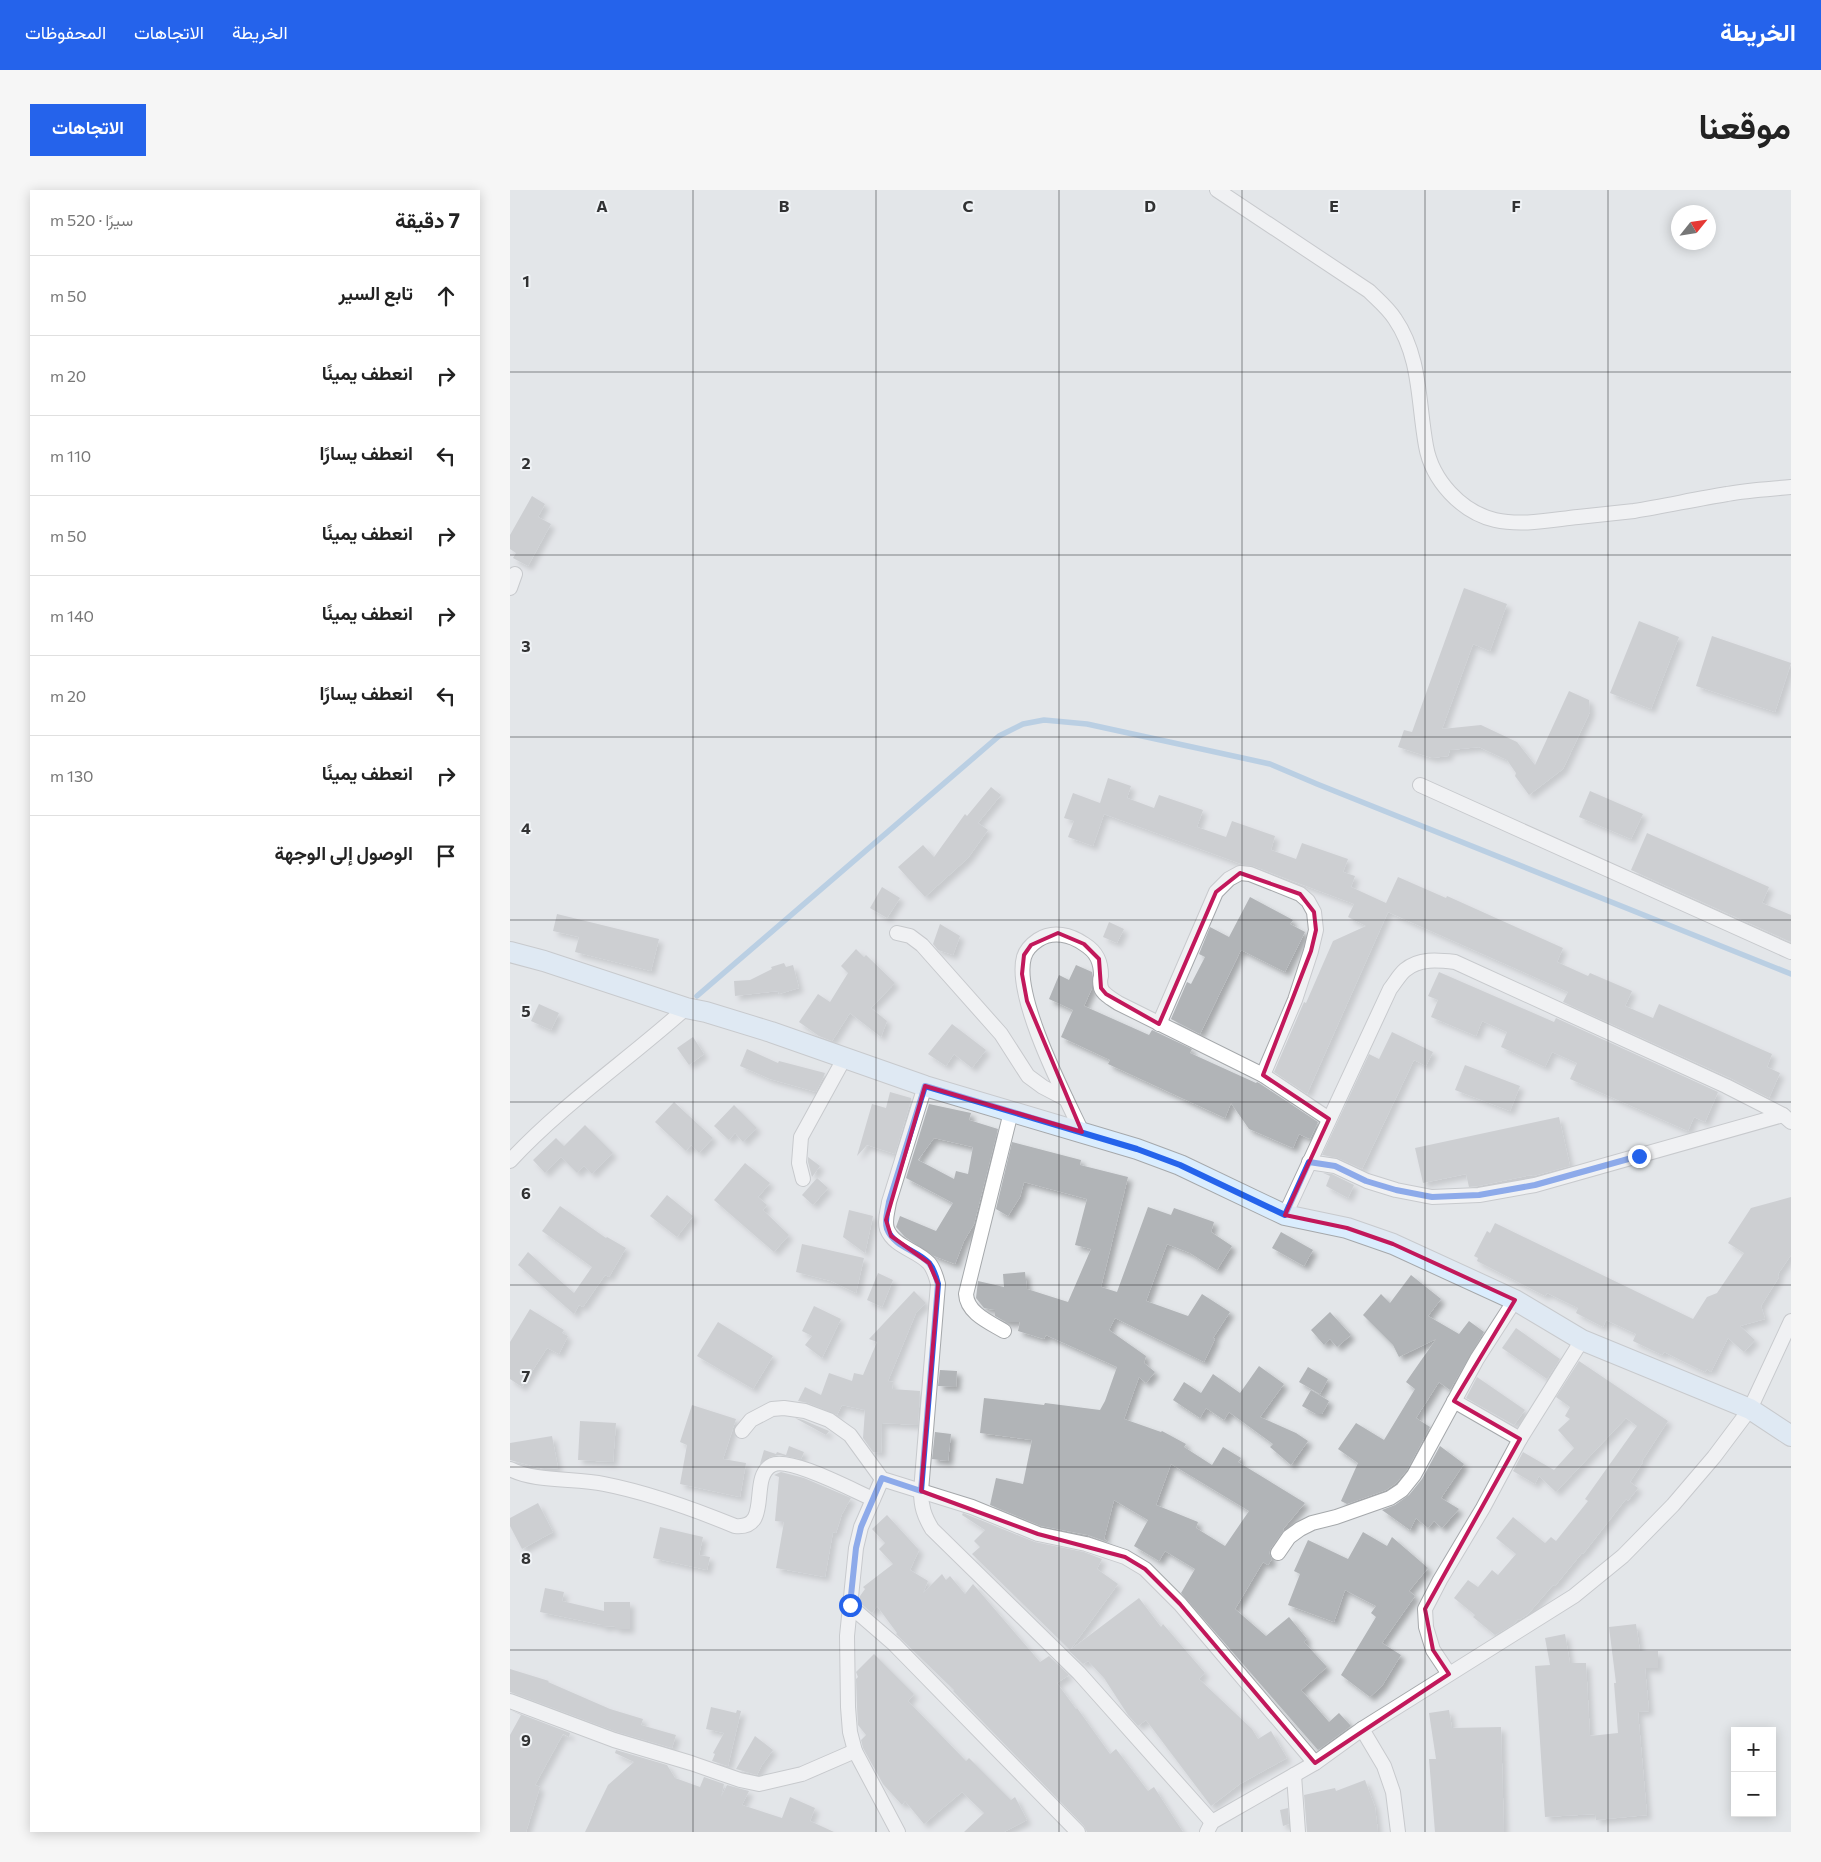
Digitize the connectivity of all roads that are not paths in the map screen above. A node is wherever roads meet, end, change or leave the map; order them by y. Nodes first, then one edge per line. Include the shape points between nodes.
1 (1217, 190) edge
2 (1791, 487) edge
3 (515, 574) dead end
4 (510, 588) edge
5 (1420, 785) dead end
6 (897, 932) dead end
7 (510, 952) edge
8 (1791, 952) edge
9 (686, 1008) junction
10 (1159, 1024) junction
11 (845, 1057) junction
12 (1263, 1075) junction
13 (925, 1086) junction
14 (1066, 1099) junction
15 (1011, 1112) junction
16 (1787, 1118) edge
17 (1329, 1119) junction
18 (1082, 1132) junction
19 (510, 1161) edge
20 (1309, 1162) junction
21 (803, 1179) dead end
22 (1285, 1215) junction
23 (1515, 1300) junction
24 (1791, 1320) edge
25 (1004, 1331) dead end
26 (1582, 1340) junction
27 (1454, 1401) junction
28 (1750, 1409) junction
29 (742, 1431) dead end
30 (1791, 1436) edge
31 (1520, 1439) junction
32 (510, 1469) edge
33 (882, 1478) junction
34 (921, 1491) junction
35 (873, 1499) junction
36 (1278, 1553) dead end
37 (850, 1605) junction
38 (1449, 1674) junction
39 (510, 1701) edge
40 (1362, 1730) junction
41 (855, 1751) junction
42 (1315, 1763) junction
43 (1294, 1775) junction
44 (1210, 1827) edge
45 (898, 1832) edge
46 (1078, 1832) edge
47 (1298, 1832) edge
48 (1398, 1832) edge

1 - 2 street via 1369,291 1385,306 1400,327 1412,355 1426,448 1433,468 1443,485 1470,509 1493,519 1517,523 1633,511 1727,494
3 - 4 street
5 - 8 street
6 - 14 street via 922,945 1001,1034 1028,1076
7 - 9 main road
9 - 11 main road
9 - 19 street via 574,1102
10 - 12 street
10 - 12 street via 1216,892 1229,880 1240,874 1250,874 1300,894 1314,912 1316,930 1294,1000
10 - 14 street via 1106,994 1101,988 1099,959 1084,944 1058,933 1049,934 1031,945 1024,956 1022,974 1027,1001
11 - 13 main road
11 - 21 street via 801,1137 799,1163
12 - 17 street
13 - 15 main road
13 - 34 street via 886,1220 891,1236 929,1263 938,1284
14 - 18 street
15 - 18 main road
15 - 25 street via 966,1294 966,1302 972,1310
16 - 17 street via 1726,1086 1455,962 1436,960 1419,962 1406,970 1390,989
16 - 20 street via 1535,1185 1479,1195 1432,1197 1366,1181 1335,1166
17 - 20 street
18 - 22 main road via 1180,1165
20 - 22 street
22 - 23 main road via 1347,1228 1392,1244
23 - 26 main road
23 - 27 street
24 - 28 street
26 - 28 main road
26 - 31 street
27 - 31 street
27 - 36 street via 1414,1475 1402,1490 1377,1503 1306,1526 1289,1537
28 - 30 main road
28 - 38 street via 1679,1498 1624,1556 1574,1596
29 - 33 street via 751,1420 772,1409 805,1411 829,1420 850,1435
31 - 38 street via 1425,1609 1433,1650
32 - 35 street via 532,1476 603,1483 742,1527 753,1521 763,1475 773,1464 789,1464 808,1470
33 - 34 street
33 - 35 street
34 - 42 street via 972,1507 1038,1534 1086,1544 1125,1557 1144,1569 1180,1604
34 - 44 street via 923,1512 932,1529 1079,1673
35 - 37 street via 856,1548
37 - 41 street via 848,1708
37 - 46 street via 894,1644
38 - 40 street
39 - 41 street via 614,1740 760,1784 802,1774
40 - 42 street
40 - 48 street via 1384,1766 1393,1792
41 - 45 street
42 - 43 street
43 - 44 street
43 - 47 street

